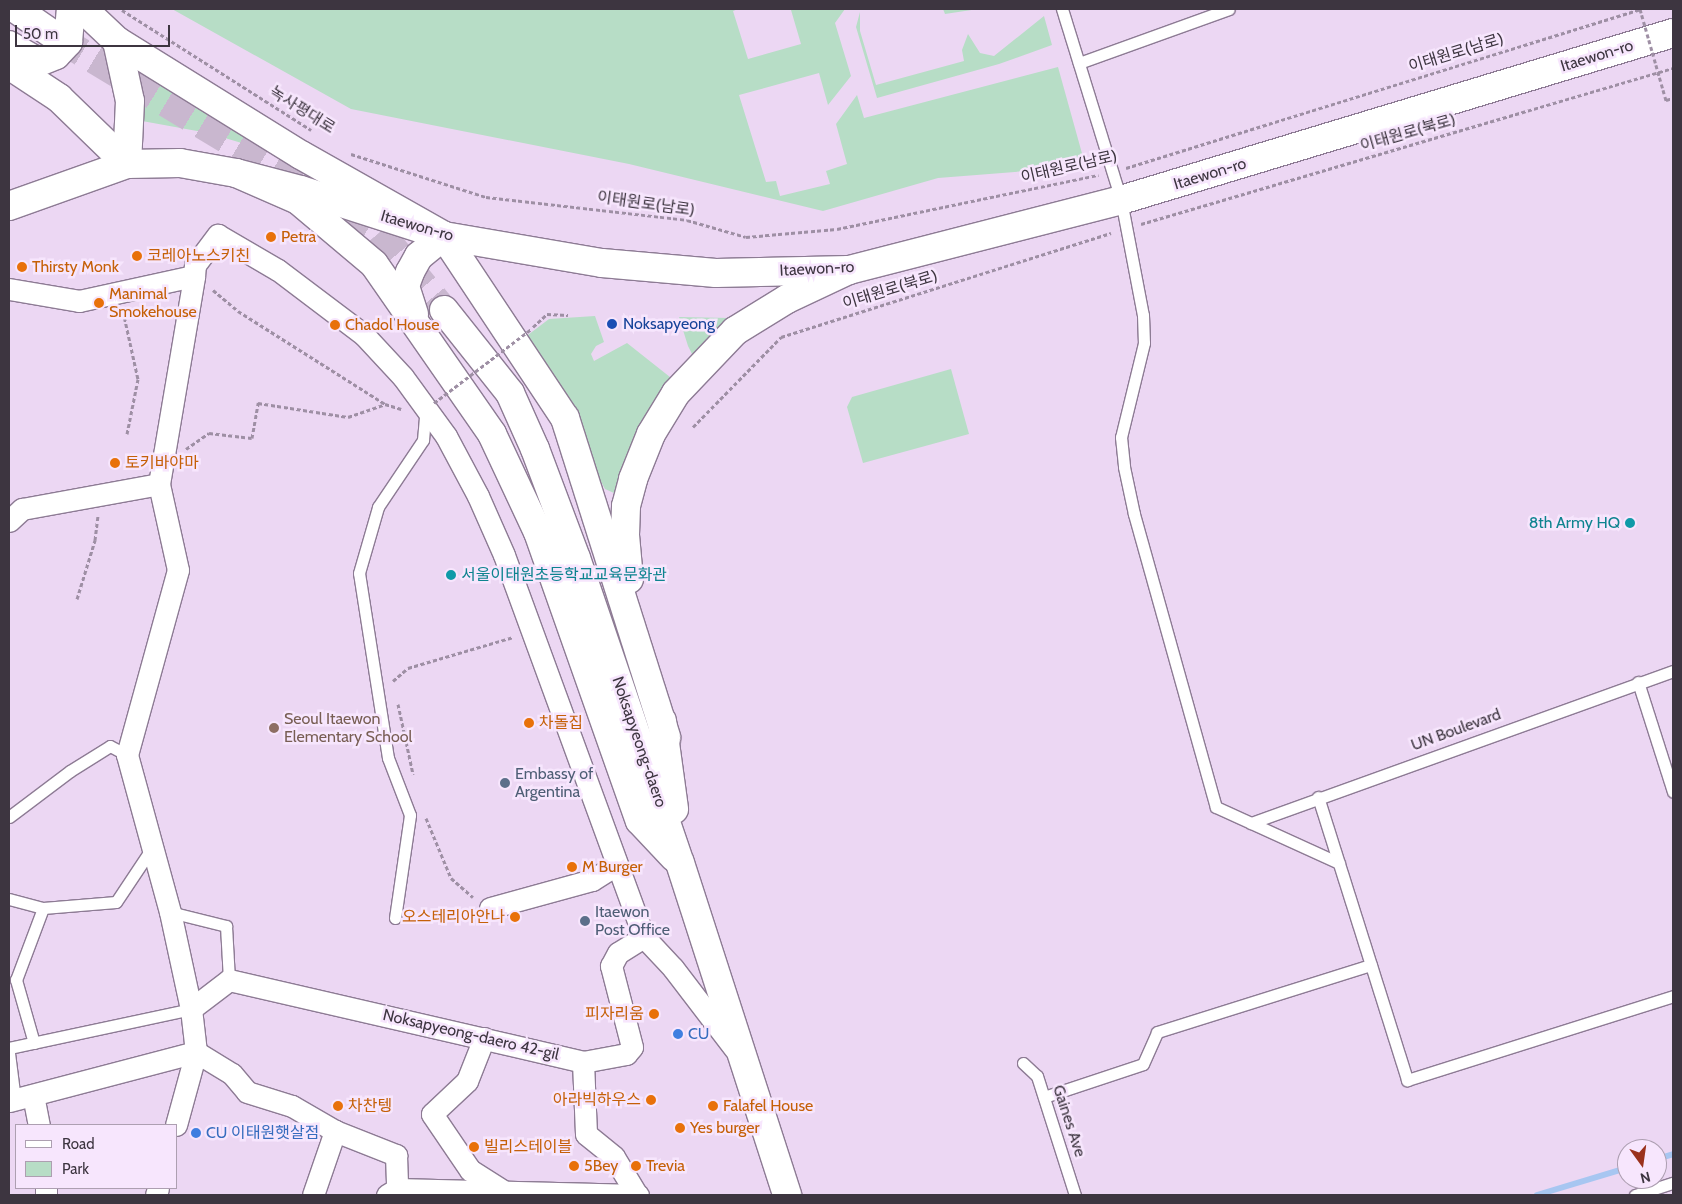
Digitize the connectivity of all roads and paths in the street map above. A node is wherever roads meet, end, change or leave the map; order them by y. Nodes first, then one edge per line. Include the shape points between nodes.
1 (16, 9) edge
2 (70, 9) edge
3 (84, 9) edge
4 (119, 9) edge
5 (1062, 9) edge
6 (1229, 9) edge
7 (1640, 9) edge
8 (1673, 33) edge
9 (58, 38) tunnel mouth
10 (117, 41) junction
11 (9, 45) edge
12 (1079, 63) junction
13 (9, 65) edge
14 (1673, 68) edge
15 (1673, 98) edge
16 (319, 136) dead end
17 (344, 151) dead end
18 (127, 164) junction
19 (1112, 172) junction
20 (236, 173) junction
21 (486, 197) joint
22 (1121, 200) junction
23 (9, 206) edge
24 (1149, 222) dead end
25 (1127, 228) junction
26 (444, 236) junction
27 (849, 270) junction
28 (194, 276) junction
29 (9, 289) edge
30 (118, 291) junction
31 (444, 310) tunnel mouth
32 (568, 314) dead end
33 (416, 323) junction
34 (432, 409) junction
35 (693, 427) dead end
36 (127, 434) dead end
37 (160, 475) junction
38 (101, 497) junction
39 (13, 509) edge
40 (77, 599) dead end
41 (493, 642) dead end
42 (1673, 671) edge
43 (1638, 682) junction
44 (394, 688) dead end
45 (396, 698) dead end
46 (666, 737) junction
47 (127, 755) junction
48 (416, 782) dead end
49 (1673, 792) edge
50 (1318, 797) junction
51 (424, 809) dead end
52 (9, 817) edge
53 (1251, 822) junction
54 (152, 848) junction
55 (680, 863) junction
56 (1339, 863) junction
57 (616, 865) junction
58 (9, 899) edge
59 (485, 906) joint
60 (43, 908) junction
61 (170, 912) junction
62 (395, 918) dead end
63 (644, 936) junction
64 (1371, 965) junction
65 (229, 980) junction
66 (1673, 996) edge
67 (192, 1009) junction
68 (484, 1038) junction
69 (34, 1043) junction
70 (9, 1048) edge
71 (196, 1052) junction
72 (9, 1053) edge
73 (584, 1062) junction
74 (1023, 1064) dead end
75 (748, 1065) junction
76 (1044, 1097) junction
77 (19, 1099) edge
78 (38, 1124) edge
79 (176, 1124) edge
80 (335, 1131) junction
81 (1673, 1183) edge
82 (392, 1192) edge
83 (506, 1192) junction
84 (313, 1195) edge
85 (638, 1195) edge
86 (787, 1195) edge
87 (1075, 1195) edge
88 (1635, 1195) edge

1 - 9 main road
2 - 11 main road via 68,42 56,55 39,62
3 - 10 main road
4 - 16 path, 녹사평대로
5 - 12 lane
6 - 12 lane
7 - 15 path, bridge via 1666,100
7 - 19 path, 이태원로(남로)
8 - 22 main road, Itaewon-ro
10 - 18 main road via 130,101
10 - 26 main road
12 - 19 lane
13 - 18 main road via 59,98
14 - 24 path, 이태원로(북로)
17 - 21 path, 녹사평대로
18 - 20 main road, Itaewon-ro via 180,163
18 - 23 main road, Itaewon-ro
19 - 21 path, 이태원로(남로) via 837,229 746,237 688,220
19 - 22 lane
20 - 26 main road, Itaewon-ro
20 - 33 main road via 298,200 330,225 374,264
22 - 25 lane
22 - 27 main road, Itaewon-ro
25 - 35 path, 이태원로(북로) via 781,337
25 - 53 lane via 1143,316 1144,343 1121,437 1132,505 1216,807
26 - 27 main road, Itaewon-ro via 602,263 716,273
26 - 33 main road via 420,256 405,286
26 - 46 main road via 565,418
27 - 46 main road via 763,312 714,350 676,393 651,434 641,458 626,506 627,566
28 - 30 street
28 - 34 street via 195,265 218,234 278,270 364,335
28 - 37 street
28 - 37 path via 238,311 385,404 348,417 258,403 252,438 210,433
29 - 30 street via 79,301
30 - 36 path via 138,379
31 - 55 main road, Noksapyeong-daero via 510,393 536,448
32 - 34 path, bridge via 547,314
33 - 55 main road via 492,434 538,532 640,821
34 - 57 street via 474,487 504,555
34 - 62 lane via 425,416 423,440 378,507 359,573 388,758 410,815
37 - 38 street
37 - 47 street via 178,570
38 - 39 street
38 - 40 path via 95,540
41 - 44 path via 408,668 392,679
42 - 43 lane, UN Boulevard
43 - 49 lane
43 - 50 lane, UN Boulevard
45 - 48 path
46 - 55 main road
47 - 52 lane via 110,746 70,771
47 - 54 street
50 - 53 lane, UN Boulevard
50 - 56 lane
51 - 59 path via 452,878
53 - 56 lane
54 - 60 lane via 116,902
54 - 61 street
55 - 75 main road, Noksapyeong-daero
56 - 64 lane
57 - 59 street via 592,880
57 - 63 street
58 - 60 lane
60 - 69 lane via 16,980
61 - 65 lane via 226,926
61 - 67 street
63 - 73 street, Noksapyeong-daero 42-gil via 618,953 611,966 632,1047 626,1054
63 - 75 street
64 - 66 lane via 1407,1080
64 - 76 lane via 1157,1032 1143,1064
65 - 67 street
65 - 68 street, Noksapyeong-daero 42-gil
67 - 69 lane
67 - 71 street
68 - 73 street, Noksapyeong-daero 42-gil
68 - 83 street via 467,1081 432,1114 470,1170
69 - 70 lane
71 - 77 street
71 - 79 street
71 - 80 street via 232,1074 247,1092 292,1106
72 - 77 lane
73 - 85 street via 586,1134 614,1157
74 - 76 lane, Gaines Ave via 1038,1076
75 - 86 main road, Noksapyeong-daero
76 - 87 lane, Gaines Ave
77 - 78 street
80 - 82 street via 396,1154
80 - 84 street
81 - 88 lane
82 - 83 street
83 - 85 street

